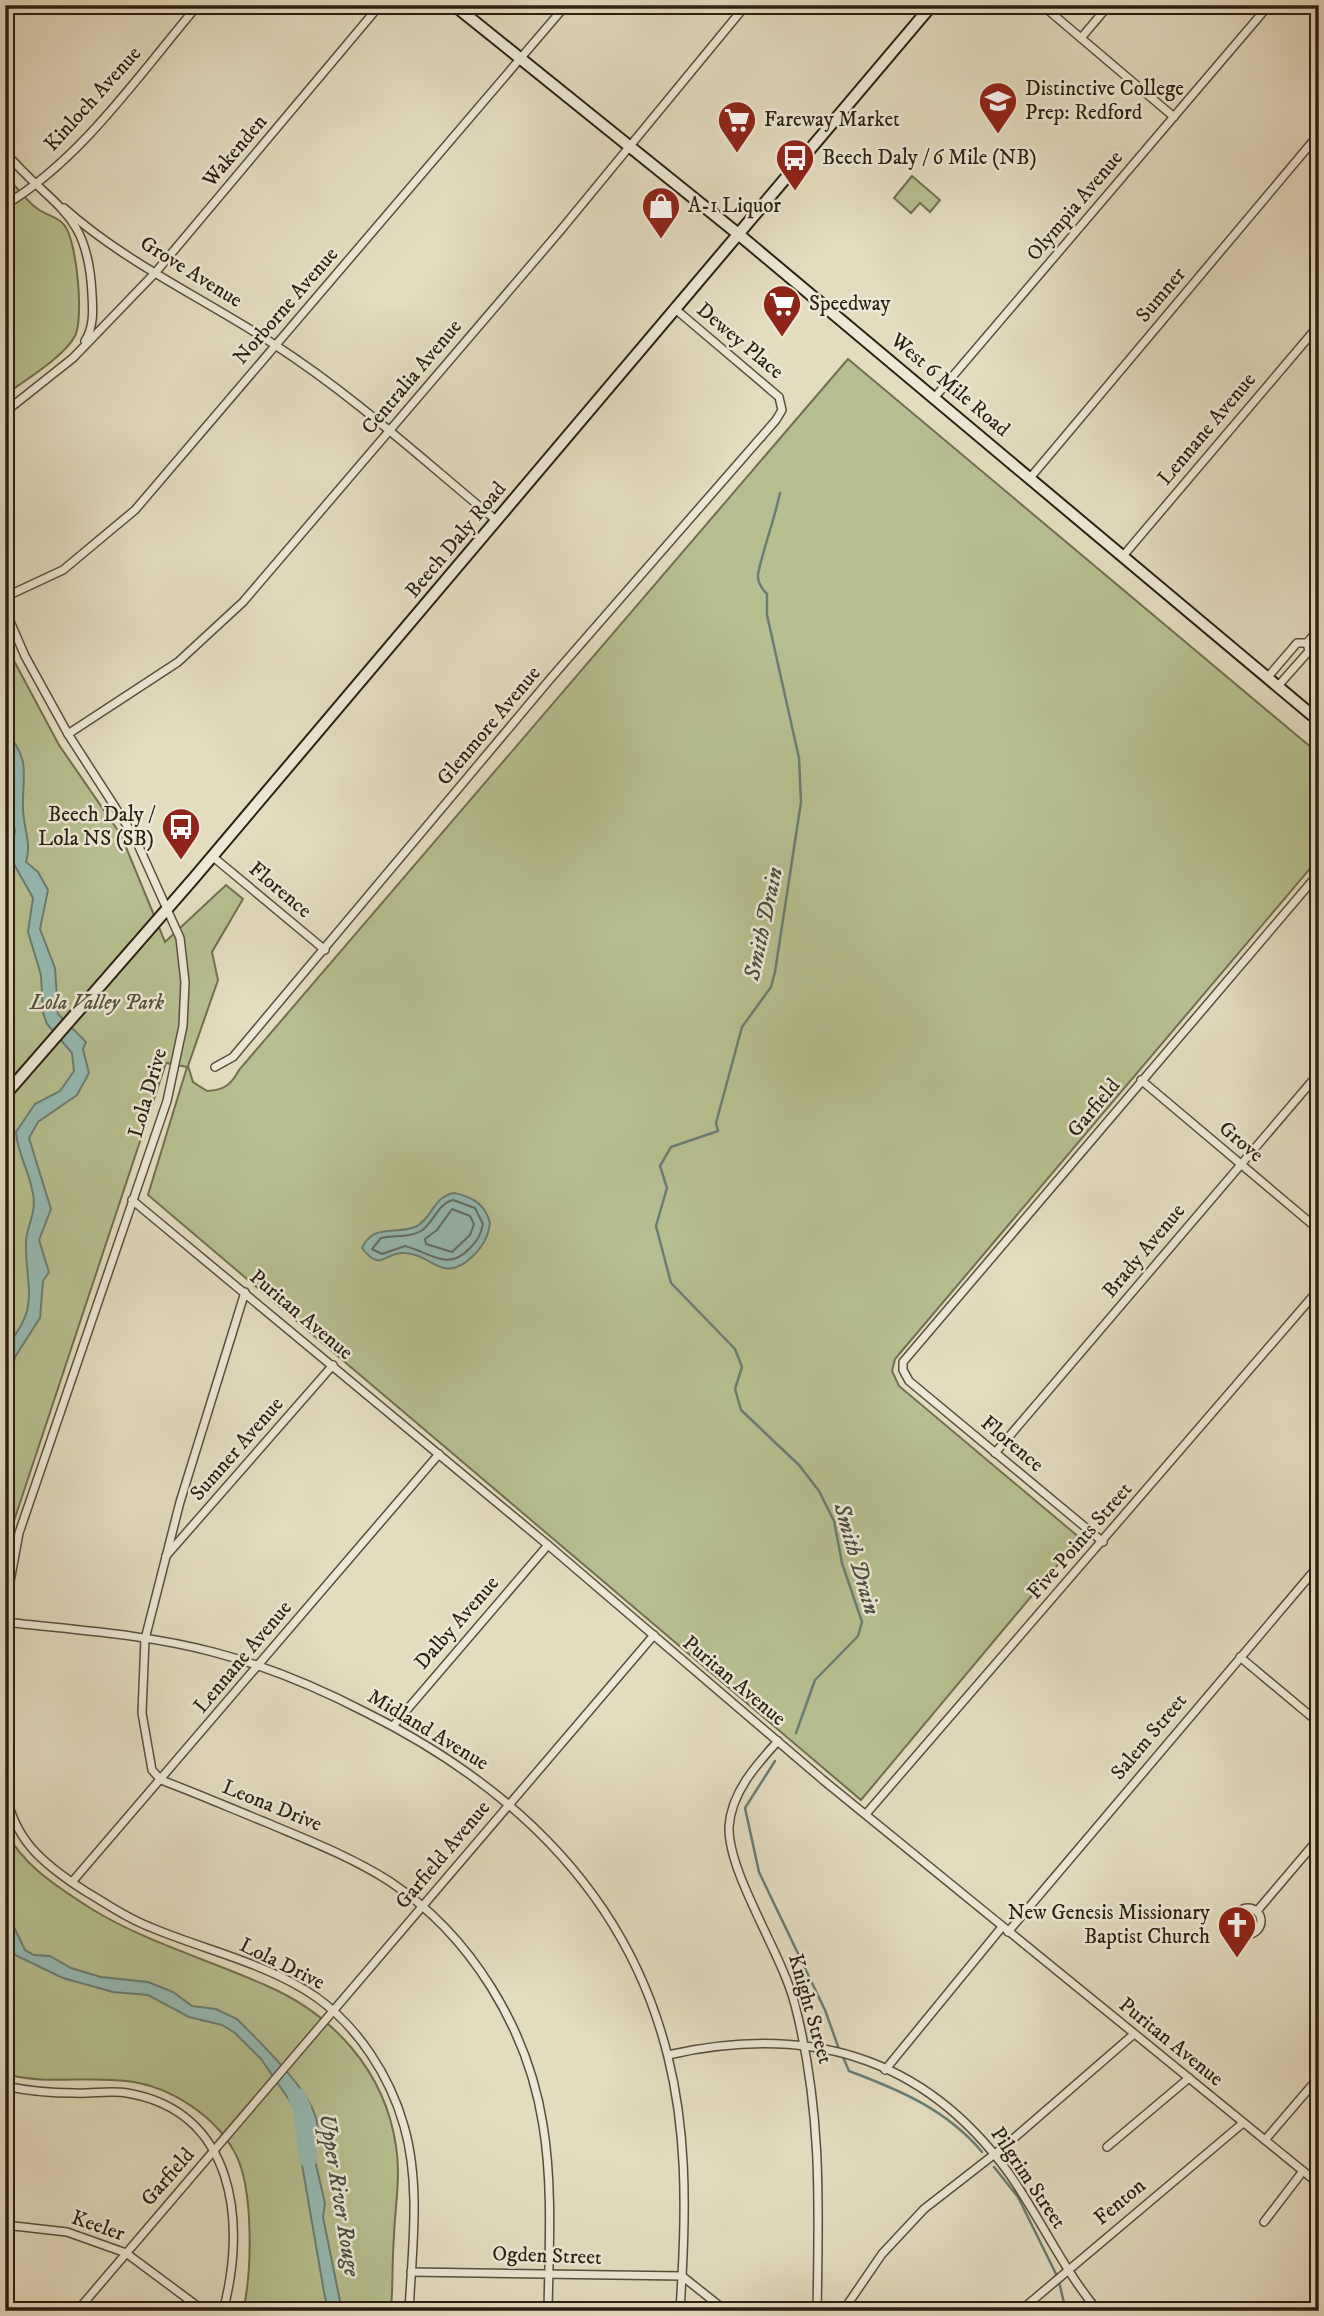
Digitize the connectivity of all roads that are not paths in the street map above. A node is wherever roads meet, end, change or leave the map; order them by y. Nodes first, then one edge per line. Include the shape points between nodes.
1 (198, 5) edge
2 (380, 5) edge
3 (454, 5) edge
4 (566, 5) edge
5 (746, 5) edge
6 (932, 5) edge
7 (1042, 5) edge
8 (1109, 5) edge
9 (1269, 5) edge
10 (1081, 38) junction
11 (520, 59) junction
12 (1174, 117) junction
13 (1319, 135) edge
14 (628, 146) junction
15 (5, 152) edge
16 (35, 185) junction
17 (5, 205) edge
18 (64, 208) junction
19 (737, 233) junction
20 (155, 273) junction
21 (674, 308) junction
22 (1319, 325) edge
23 (277, 346) junction
24 (78, 352) junction
25 (935, 397) junction
26 (782, 403) joint
27 (5, 412) edge
28 (389, 431) junction
29 (1030, 478) junction
30 (497, 521) junction
31 (1123, 556) junction
32 (5, 597) edge
33 (5, 610) edge
34 (1319, 628) edge
35 (1307, 643) junction
36 (1268, 678) junction
37 (1278, 686) junction
38 (1319, 721) edge
39 (68, 734) junction
40 (212, 856) junction
41 (1319, 873) edge
42 (168, 908) junction
43 (325, 950) junction
44 (215, 1067) dead end
45 (1319, 1073) edge
46 (1141, 1080) junction
47 (5, 1095) edge
48 (1240, 1164) junction
49 (132, 1199) junction
50 (1319, 1230) edge
51 (1319, 1290) edge
52 (245, 1292) junction
53 (333, 1365) junction
54 (903, 1370) joint
55 (995, 1453) junction
56 (439, 1454) junction
57 (1103, 1542) junction
58 (548, 1545) junction
59 (166, 1557) junction
60 (1319, 1565) edge
61 (5, 1608) edge
62 (5, 1622) edge
63 (653, 1635) junction
64 (145, 1639) junction
65 (1240, 1657) junction
66 (259, 1665) junction
67 (1319, 1723) edge
68 (393, 1726) junction
69 (778, 1741) junction
70 (162, 1780) junction
71 (5, 1787) edge
72 (510, 1803) junction
73 (866, 1814) junction
74 (1319, 1838) edge
75 (72, 1882) junction
76 (422, 1907) junction
77 (1257, 1911) dead end
78 (1005, 1929) junction
79 (333, 2010) junction
80 (1134, 2034) junction
81 (806, 2045) junction
82 (668, 2054) junction
83 (286, 2066) joint
84 (885, 2070) junction
85 (1319, 2077) edge
86 (1189, 2078) junction
87 (5, 2086) edge
88 (1243, 2123) junction
89 (1265, 2140) junction
90 (1107, 2147) dead end
91 (215, 2149) junction
92 (994, 2155) junction
93 (1303, 2171) junction
94 (1319, 2184) edge
95 (1264, 2222) dead end
96 (5, 2225) edge
97 (126, 2253) junction
98 (1068, 2268) junction
99 (411, 2272) junction
100 (549, 2275) junction
101 (682, 2276) junction
102 (77, 2311) edge
103 (204, 2311) edge
104 (223, 2311) edge
105 (409, 2311) edge
106 (548, 2311) edge
107 (680, 2311) edge
108 (726, 2311) edge
109 (817, 2311) edge
110 (843, 2311) edge
111 (1020, 2311) edge
112 (1098, 2311) edge

1 - 16 street, Kinloch Avenue via 85,137
2 - 20 street, Wakenden
3 - 11 main road, West 6 Mile Road
4 - 11 street, Norborne Avenue
5 - 14 street, Centralia Avenue
6 - 19 main road, Beech Daly Road
7 - 10 street
8 - 10 street
9 - 12 street, Olympia Avenue
10 - 12 street
11 - 14 main road, West 6 Mile Road
11 - 23 street, Norborne Avenue
12 - 25 street, Olympia Avenue
13 - 29 street, Sumner
14 - 19 main road, West 6 Mile Road
14 - 28 street, Centralia Avenue
15 - 16 street
16 - 17 street, Kinloch Avenue
16 - 18 street
18 - 20 street, Grove Avenue
18 - 24 street via 83,238 91,276 92,320
19 - 21 main road, Beech Daly Road
19 - 25 main road, West 6 Mile Road
20 - 23 street, Grove Avenue
20 - 24 street, Wakenden
21 - 26 street, Dewey Place
21 - 30 main road, Beech Daly Road
22 - 31 street, Lennane Avenue
23 - 28 street, Grove Avenue
23 - 32 street, Norborne Avenue via 115,530 63,570
24 - 27 street
25 - 29 main road, West 6 Mile Road
26 - 43 street, Glenmore Avenue via 776,419
28 - 30 street, Grove Avenue
28 - 39 street, Centralia Avenue via 218,627 178,662
29 - 31 main road, West 6 Mile Road
30 - 40 main road, Beech Daly Road
31 - 36 main road, West 6 Mile Road
33 - 39 street, Lola Drive
34 - 35 street
35 - 36 street via 1297,643
35 - 37 street via 1309,652
36 - 37 main road, West 6 Mile Road
37 - 38 main road, West 6 Mile Road
39 - 42 street, Lola Drive via 130,829
40 - 42 main road, Beech Daly Road
40 - 43 street, Florence
41 - 46 street, Garfield
42 - 47 main road, Beech Daly Road
42 - 49 street, Lola Drive via 180,938 183,1026 167,1101
43 - 44 street, Glenmore Avenue via 233,1057
45 - 48 street, Brady Avenue
46 - 48 street, Grove
46 - 54 street, Garfield via 907,1355
48 - 50 street, Grove
48 - 55 street, Brady Avenue
49 - 52 street, Puritan Avenue
49 - 61 street, Lola Drive via 19,1533
51 - 57 street, Five Points Street
52 - 53 street, Puritan Avenue
52 - 59 street
53 - 56 street, Puritan Avenue
53 - 59 street, Sumner Avenue
54 - 55 street, Florence via 909,1381
55 - 57 street, Florence
56 - 58 street, Puritan Avenue
56 - 66 street, Lennane Avenue
57 - 73 street, Five Points Street
58 - 63 street, Puritan Avenue
58 - 68 street, Dalby Avenue
59 - 64 street
60 - 65 street, Salem Street
62 - 64 street, Midland Avenue
63 - 69 street, Puritan Avenue
63 - 72 street, Garfield Avenue
64 - 66 street, Midland Avenue
64 - 70 street via 142,1713 152,1770
65 - 67 street
65 - 78 street, Salem Street
66 - 68 street, Midland Avenue via 315,1686
66 - 70 street, Lennane Avenue
68 - 72 street, Midland Avenue via 453,1761
69 - 73 street, Puritan Avenue
69 - 81 street, Knight Street via 738,1795 730,1836 736,1865 788,1980
70 - 75 street, Lennane Avenue
70 - 76 street, Leona Drive via 332,1850 390,1882
71 - 75 street, Lola Drive via 23,1840 39,1859
72 - 76 street, Garfield Avenue
72 - 82 street, Midland Avenue via 559,1851 604,1911 641,1979
73 - 78 street, Puritan Avenue
74 - 77 street
75 - 79 street, Lola Drive via 133,1920 272,1974
76 - 79 street, Garfield Avenue
76 - 100 street, Leona Drive via 483,1975 527,2063 547,2151
78 - 80 street, Puritan Avenue
78 - 84 street, Salem Street
79 - 83 street, Garfield Avenue
79 - 99 street, Lola Drive via 373,2058 404,2126 413,2177
80 - 86 street, Puritan Avenue
80 - 92 street
81 - 82 street, Pilgrim Street via 733,2043
81 - 84 street, Pilgrim Street via 846,2053
81 - 109 street, Knight Street via 819,2163
82 - 101 street, Midland Avenue via 684,2160
83 - 91 street, Garfield
84 - 92 street, Pilgrim Street via 947,2104
85 - 89 street
86 - 88 street, Puritan Avenue
86 - 90 street
87 - 91 street via 139,2096 191,2122
88 - 89 street, Puritan Avenue
88 - 98 street, Fenton
89 - 93 street, Puritan Avenue
91 - 97 street, Garfield
91 - 104 street via 231,2205 230,2276
92 - 98 street, Pilgrim Street
92 - 110 street via 905,2228
93 - 94 street, Puritan Avenue
93 - 95 street
96 - 97 street, Keeler via 67,2232
97 - 102 street, Garfield
97 - 103 street, Keeler
98 - 111 street, Fenton
98 - 112 street, Pilgrim Street
99 - 100 street, Ogden Street
99 - 105 street, Lola Drive
100 - 101 street, Ogden Street
100 - 106 street, Leona Drive
101 - 107 street, Midland Avenue
101 - 108 street

